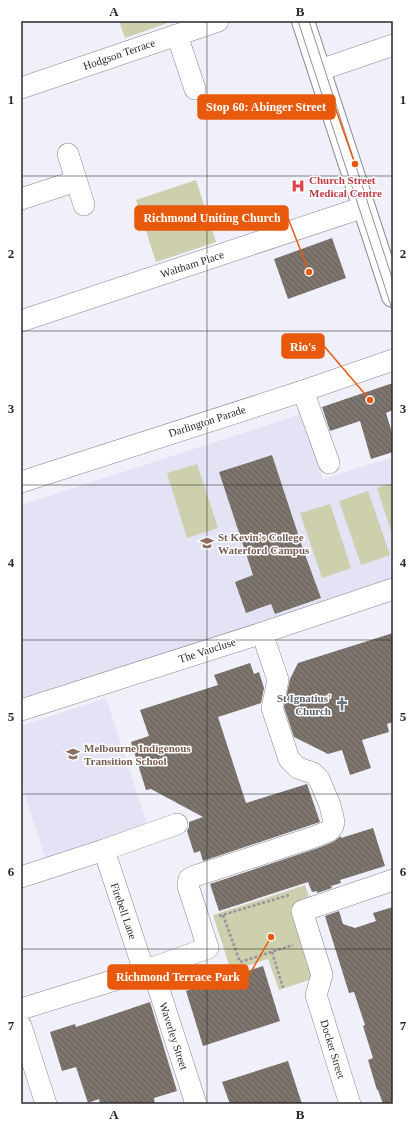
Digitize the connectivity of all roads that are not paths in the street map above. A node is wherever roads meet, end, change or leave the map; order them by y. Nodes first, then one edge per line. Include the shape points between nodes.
1 (218, 21) edge
2 (303, 21) edge
3 (179, 30) edge
4 (393, 46) edge
5 (320, 70) junction
6 (21, 88) edge
7 (195, 89) dead end
8 (68, 154) dead end
9 (76, 181) junction
10 (21, 199) edge
11 (84, 205) dead end
12 (364, 207) junction
13 (393, 296) edge
14 (21, 321) edge
15 (393, 360) edge
16 (302, 391) junction
17 (329, 463) dead end
18 (21, 482) edge
19 (393, 589) edge
20 (262, 633) junction
21 (21, 710) edge
22 (177, 824) dead end
23 (104, 850) junction
24 (21, 876) edge
25 (393, 880) edge
26 (148, 969) junction
27 (21, 1009) edge
28 (21, 1026) edge
29 (46, 1104) edge
30 (196, 1104) edge
31 (350, 1104) edge

1 - 3 street, Hodgson Terrace
2 - 5 main road
3 - 6 street, Hodgson Terrace
3 - 7 street
4 - 5 street
5 - 12 main road
8 - 9 street
9 - 10 street
9 - 11 street
12 - 13 main road
12 - 14 street, Waltham Place
15 - 16 street, Darlington Parade
16 - 17 street
16 - 18 street, Darlington Parade
19 - 20 street, The Vaucluse
20 - 21 street, The Vaucluse
20 - 26 street via 278,680 272,708 289,759 298,768 319,778 330,805 333,826 329,831 314,837 192,877 188,881 188,886 208,948
22 - 23 street
23 - 24 street
23 - 26 street, Firebell Lane
25 - 31 street, Docker Street via 302,911 322,975 316,995
26 - 27 street
26 - 30 street, Waverley Street
28 - 29 street

